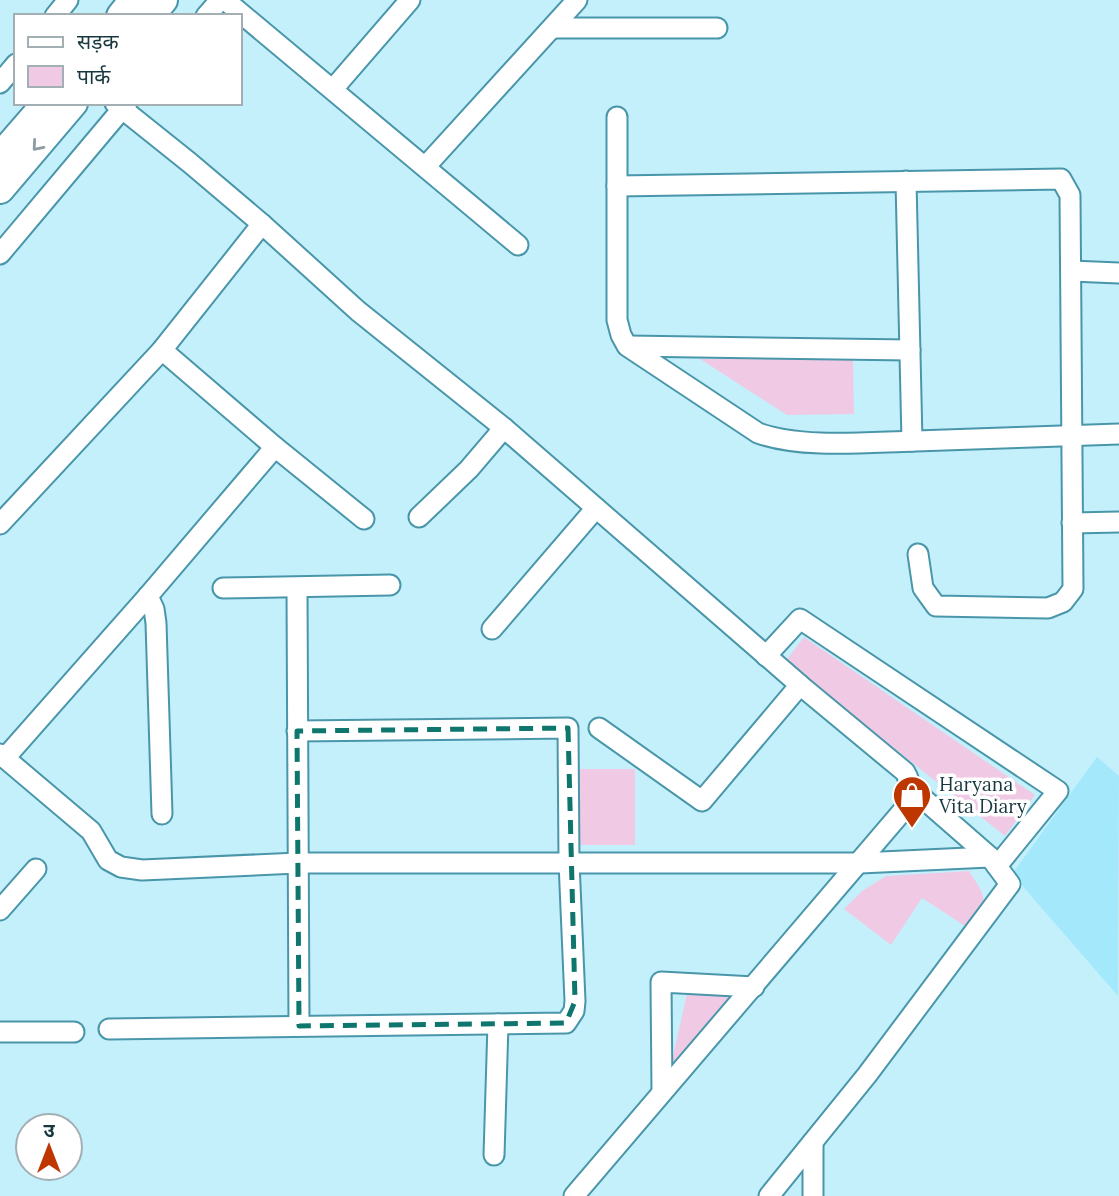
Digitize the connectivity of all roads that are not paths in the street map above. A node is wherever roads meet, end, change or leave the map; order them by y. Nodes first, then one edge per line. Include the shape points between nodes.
1 (68, 0) edge
2 (134, 0) edge
3 (163, 0) edge
4 (223, 0) edge
5 (410, 0) edge
6 (577, 0) edge
7 (57, 14) edge
8 (123, 14) edge
9 (151, 14) edge
10 (208, 14) edge
11 (240, 14) edge
12 (242, 16) edge
13 (554, 28) junction
14 (717, 28) dead end
15 (14, 66) edge
16 (0, 83) edge
17 (332, 89) junction
18 (45, 105) edge
19 (71, 105) edge
20 (121, 105) edge
21 (617, 117) dead end
22 (0, 158) edge
23 (425, 167) junction
24 (906, 181) junction
25 (617, 186) junction
26 (0, 189) edge
27 (262, 223) junction
28 (518, 245) dead end
29 (0, 254) edge
30 (1071, 271) junction
31 (1119, 272) edge
32 (627, 346) junction
33 (163, 350) junction
34 (910, 350) junction
35 (504, 428) junction
36 (1119, 434) edge
37 (1072, 436) junction
38 (912, 441) junction
39 (275, 447) junction
40 (596, 508) junction
41 (419, 517) dead end
42 (364, 519) dead end
43 (1119, 522) edge
44 (1072, 523) junction
45 (0, 524) edge
46 (918, 554) dead end
47 (390, 585) dead end
48 (223, 588) dead end
49 (297, 588) junction
50 (148, 596) junction
51 (492, 629) dead end
52 (766, 656) junction
53 (800, 685) junction
54 (599, 729) dead end
55 (297, 732) junction
56 (2, 756) edge
57 (911, 788) junction
58 (162, 814) dead end
59 (569, 862) junction
60 (993, 862) junction
61 (298, 863) junction
62 (860, 863) junction
63 (36, 869) dead end
64 (0, 910) edge
65 (754, 987) junction
66 (498, 1024) junction
67 (299, 1026) junction
68 (109, 1029) dead end
69 (0, 1032) edge
70 (74, 1032) dead end
71 (662, 1092) junction
72 (813, 1142) junction
73 (495, 1155) dead end
74 (574, 1196) edge
75 (769, 1196) edge
76 (813, 1196) edge

1 - 7 street
2 - 8 main road
3 - 9 main road
4 - 10 street
4 - 11 street
5 - 17 street
6 - 13 street
12 - 17 street
13 - 14 street
13 - 23 street
15 - 16 street
17 - 23 street
18 - 22 main road
19 -> 26 main road
20 - 27 street
20 - 29 street
21 - 25 street
23 - 28 street
24 - 25 street
24 - 30 street via 1061,179 1070,195
24 - 34 street
25 - 32 street via 618,320
27 - 33 street
27 - 35 street via 358,311
30 - 31 street
30 - 37 street
32 - 34 street
32 - 38 street via 774,439
33 - 39 street
33 - 45 street
34 - 38 street
35 - 40 street
35 - 41 street via 469,470
36 - 37 street
37 - 38 street
37 - 44 street
39 - 42 street
39 - 50 street
40 - 51 street
40 - 52 street
43 - 44 street
44 - 46 street via 1073,589 1063,602 1048,608 936,606 923,588
47 - 49 street
48 - 49 street
49 - 55 street
50 - 56 street
50 - 58 street via 156,623
52 - 53 street
52 - 60 street via 800,619 1058,791
53 - 54 street via 702,801
53 - 57 street via 905,772
55 - 59 street via 568,729
55 - 61 street
56 - 61 street via 91,831 108,860 121,867
57 - 60 street
57 - 62 street via 906,807
59 - 61 street
59 - 62 street
59 - 66 street via 574,1011 566,1023
60 - 62 street
60 - 72 street via 1010,884
61 - 67 street
62 - 65 street
63 - 64 street
65 - 71 street
65 - 71 street via 661,982
66 - 67 street
66 - 73 street
67 - 68 street
69 - 70 street
71 - 74 street
72 - 75 street
72 - 76 street

